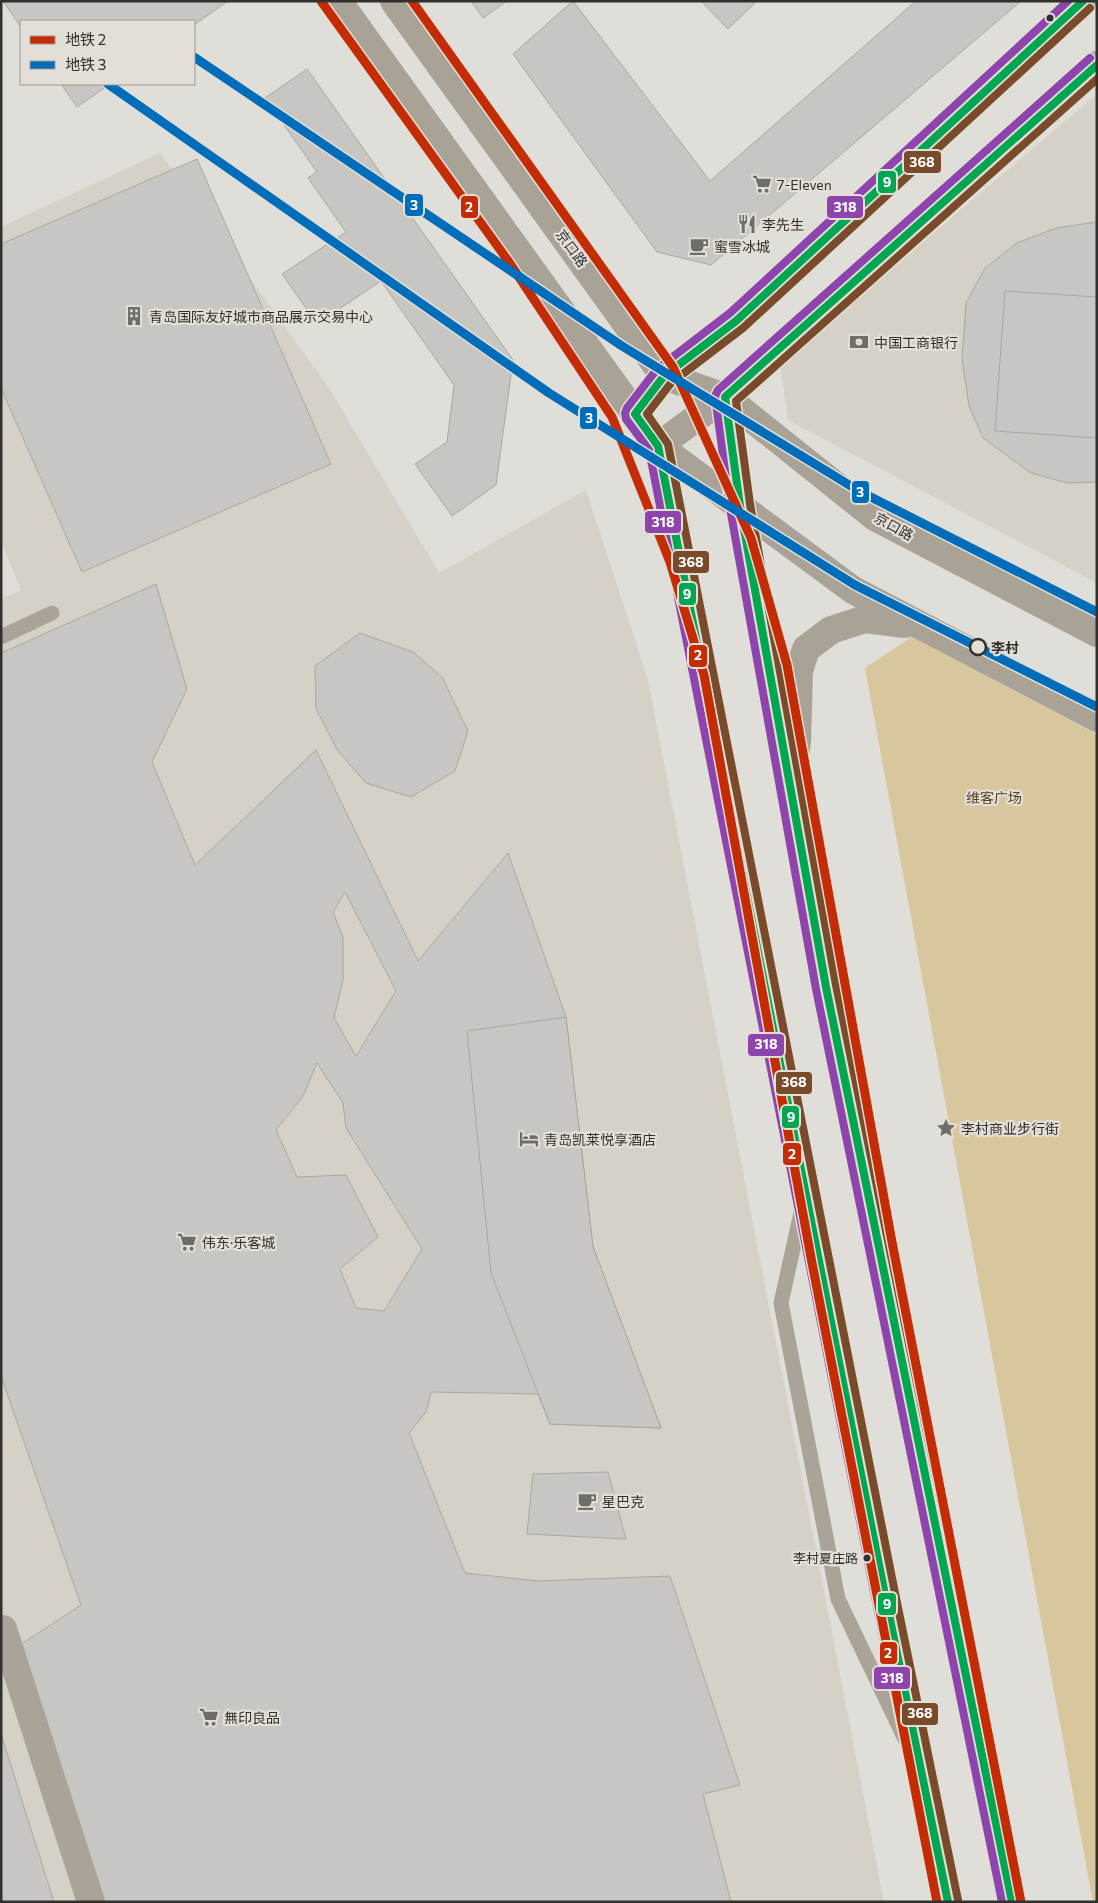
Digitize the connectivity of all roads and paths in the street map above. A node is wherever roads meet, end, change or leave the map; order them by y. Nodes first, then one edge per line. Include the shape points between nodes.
1 (338, 1) edge
2 (394, 1) edge
3 (1083, 1) edge
4 (1097, 65) edge
5 (664, 376) junction
6 (725, 396) junction
7 (635, 414) junction
8 (658, 446) junction
9 (740, 506) junction
10 (52, 613) dead end
11 (920, 626) junction
12 (1097, 633) edge
13 (1, 637) edge
14 (1097, 718) edge
15 (790, 783) junction
16 (806, 1191) junction
17 (4, 1629) dead end
18 (922, 1774) junction
19 (91, 1902) edge
20 (948, 1902) edge
21 (1012, 1902) edge

1 - 7 main road
2 - 5 main road, 京口路
3 - 5 main road via 736,321
4 - 6 main road
5 - 6 main road, 京口路
5 - 7 main road
6 - 8 main road
6 - 9 main road
6 - 12 main road, 京口路 via 875,518
7 - 8 main road
8 - 9 main road
8 - 16 main road
9 - 11 main road via 853,590
9 - 15 main road
10 - 13 lane
11 - 14 main road
11 - 15 main road via 865,620 831,630 806,649 799,671 797,742
15 - 21 main road via 826,987
16 - 18 main road
16 - 18 lane via 781,1303 838,1599
17 - 19 street
18 - 20 main road

